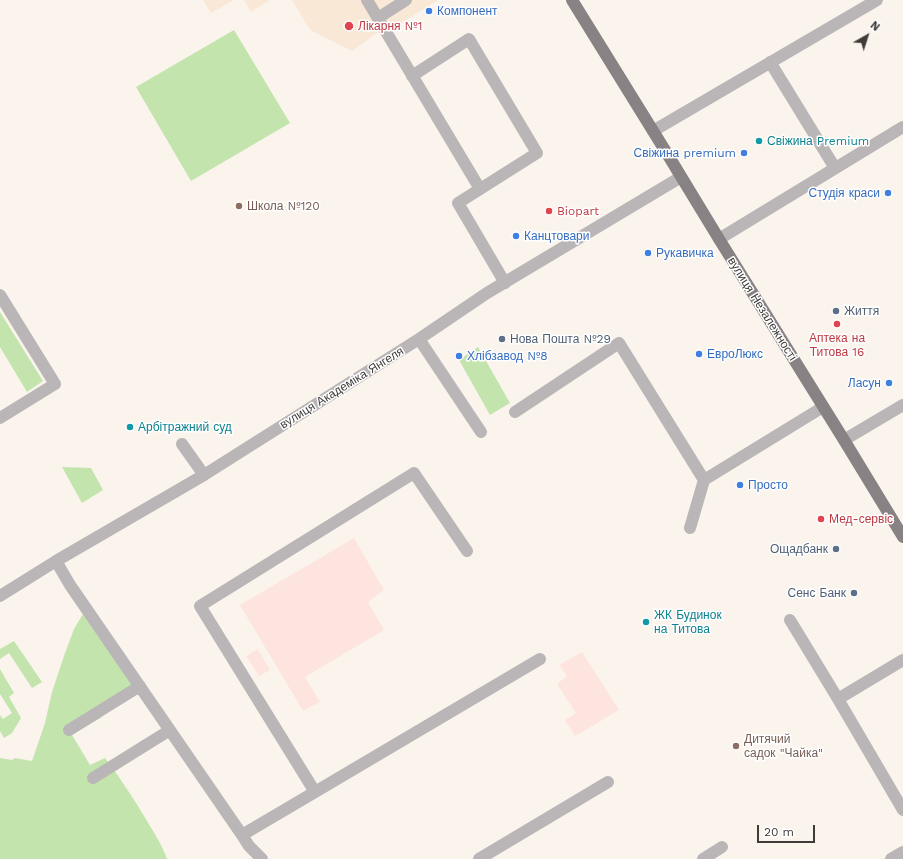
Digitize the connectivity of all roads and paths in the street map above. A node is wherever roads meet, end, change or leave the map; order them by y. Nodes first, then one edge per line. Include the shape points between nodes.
1 (367, 0) edge
2 (406, 0) edge
3 (572, 0) edge
4 (877, 0) edge
5 (378, 18) junction
6 (770, 62) junction
7 (412, 76) junction
8 (903, 127) edge
9 (653, 131) junction
10 (835, 168) junction
11 (681, 177) junction
12 (480, 189) junction
13 (719, 239) junction
14 (505, 283) junction
15 (0, 295) edge
16 (419, 339) junction
17 (903, 405) edge
18 (823, 407) junction
19 (515, 412) dead end
20 (0, 418) edge
21 (481, 432) dead end
22 (844, 440) junction
23 (182, 444) dead end
24 (204, 475) junction
25 (704, 480) junction
26 (690, 528) dead end
27 (903, 537) edge
28 (467, 551) dead end
29 (56, 562) junction
30 (0, 596) edge
31 (790, 620) dead end
32 (540, 659) dead end
33 (903, 660) edge
34 (140, 686) junction
35 (838, 699) junction
36 (69, 730) dead end
37 (170, 730) junction
38 (93, 778) dead end
39 (608, 782) dead end
40 (315, 792) junction
41 (903, 810) edge
42 (242, 835) junction
43 (722, 847) dead end
44 (903, 852) edge
45 (262, 859) edge
46 (479, 859) edge
47 (703, 859) edge
48 (891, 859) edge

1 - 5 street
2 - 5 street
3 - 9 main road, вулиця Незалежності
4 - 6 street
5 - 7 street
6 - 9 street
6 - 10 street
7 - 12 street
7 - 12 street via 469,39 537,153
8 - 10 street
9 - 11 main road, вулиця Незалежності
10 - 13 street
11 - 13 main road, вулиця Незалежності
11 - 14 street, вулиця Академіка Янгеля
12 - 14 street via 458,202
13 - 18 main road, вулиця Незалежності
14 - 16 street, вулиця Академіка Янгеля
15 - 20 street via 56,384
16 - 21 street
16 - 24 street, вулиця Академіка Янгеля
17 - 22 street
18 - 22 main road, вулиця Незалежності
18 - 25 street
19 - 25 street via 620,343
22 - 27 main road, вулиця Незалежності
23 - 24 street
24 - 29 street, вулиця Академіка Янгеля
25 - 26 street
28 - 40 street via 414,473 200,606
29 - 30 street, вулиця Академіка Янгеля
29 - 34 street
31 - 35 street
32 - 40 street
33 - 35 street
34 - 36 street
34 - 37 street
35 - 41 street
37 - 38 street
37 - 42 street
39 - 46 street
40 - 42 street
42 - 45 street
43 - 47 street
44 - 48 street

